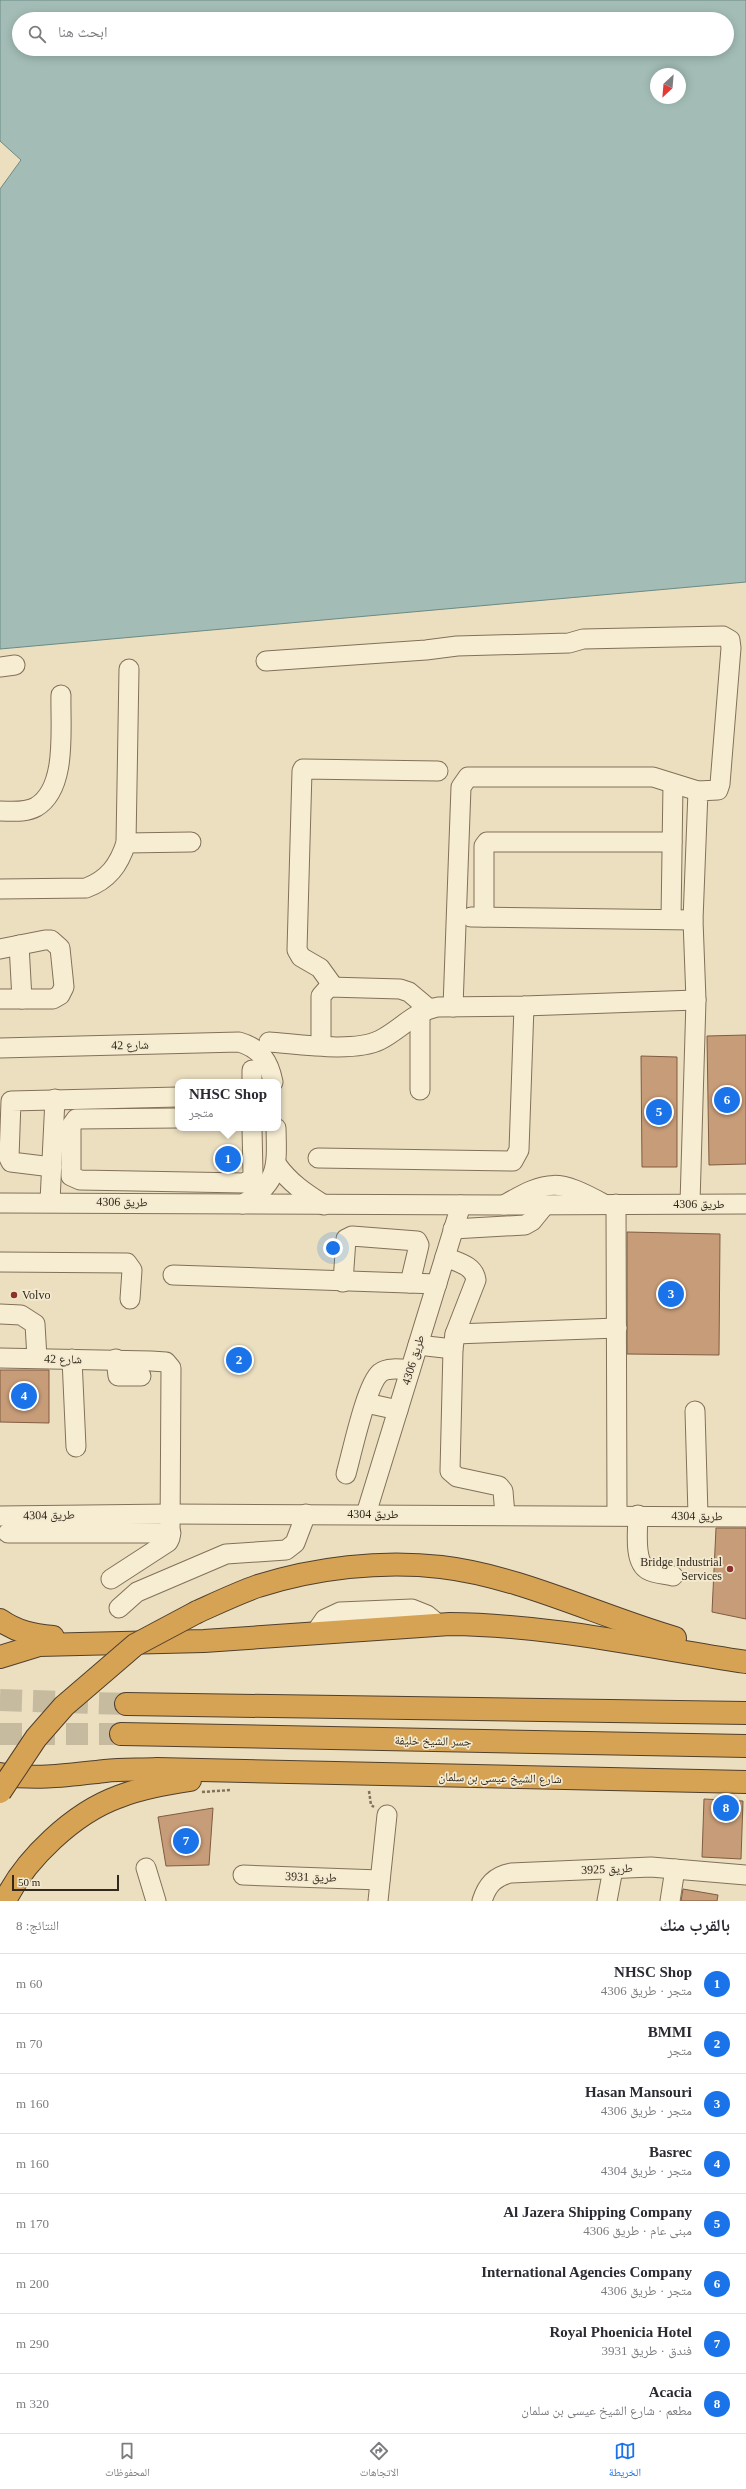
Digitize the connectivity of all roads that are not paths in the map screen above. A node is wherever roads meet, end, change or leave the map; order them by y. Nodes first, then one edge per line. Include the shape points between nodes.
1 (266, 661) dead end
2 (129, 669) dead end
3 (61, 695) dead end
4 (438, 771) dead end
5 (673, 784) junction
6 (698, 791) junction
7 (0, 811) edge
8 (190, 842) dead end
9 (672, 842) junction
10 (126, 843) junction
11 (0, 889) edge
12 (457, 917) junction
13 (484, 917) junction
14 (672, 919) junction
15 (693, 920) junction
16 (19, 944) junction
17 (0, 949) edge
18 (333, 986) junction
19 (0, 999) edge
20 (22, 999) junction
21 (696, 1000) junction
22 (524, 1006) junction
23 (453, 1007) junction
24 (424, 1011) junction
25 (321, 1045) junction
26 (263, 1046) junction
27 (0, 1048) edge
28 (272, 1079) edge
29 (420, 1090) dead end
30 (175, 1097) edge
31 (56, 1099) junction
32 (175, 1118) edge
33 (252, 1131) edge
34 (276, 1131) edge
35 (318, 1158) dead end
36 (277, 1165) junction
37 (52, 1167) junction
38 (237, 1183) junction
39 (50, 1202) junction
40 (0, 1203) edge
41 (690, 1203) junction
42 (238, 1204) junction
43 (611, 1204) junction
44 (746, 1204) edge
45 (324, 1205) junction
46 (461, 1205) junction
47 (545, 1205) junction
48 (503, 1206) junction
49 (453, 1229) junction
50 (445, 1257) junction
51 (0, 1262) edge
52 (172, 1276) dead end
53 (343, 1282) junction
54 (410, 1283) junction
55 (437, 1284) junction
56 (130, 1299) dead end
57 (0, 1314) edge
58 (617, 1328) junction
59 (454, 1342) junction
60 (418, 1345) junction
61 (0, 1358) edge
62 (37, 1358) junction
63 (72, 1359) junction
64 (410, 1370) junction
65 (366, 1403) junction
66 (398, 1410) junction
67 (695, 1411) dead end
68 (76, 1448) dead end
69 (346, 1474) dead end
70 (171, 1514) junction
71 (306, 1514) junction
72 (366, 1514) junction
73 (451, 1514) junction
74 (505, 1515) junction
75 (538, 1515) junction
76 (617, 1515) junction
77 (638, 1515) junction
78 (698, 1515) junction
79 (0, 1516) edge
80 (746, 1517) edge
81 (8, 1533) dead end
82 (171, 1533) junction
83 (673, 1576) dead end
84 (111, 1579) dead end
85 (118, 1608) dead end
86 (0, 1620) edge
87 (96, 1642) junction
88 (22, 1649) junction
89 (746, 1655) edge
90 (0, 1657) edge
91 (746, 1662) edge
92 (0, 1674) edge
93 (126, 1704) tunnel mouth
94 (746, 1713) edge
95 (121, 1734) tunnel mouth
96 (746, 1746) edge
97 (0, 1762) edge
98 (254, 1772) junction
99 (0, 1774) edge
100 (24, 1778) junction
101 (746, 1782) edge
102 (0, 1792) edge
103 (387, 1815) road end
104 (146, 1868) dead end
105 (612, 1869) junction
106 (675, 1869) junction
107 (243, 1874) dead end
108 (746, 1875) edge
109 (380, 1880) junction
110 (152, 1900) edge
111 (5, 1901) edge
112 (378, 1901) edge
113 (482, 1901) edge
114 (607, 1901) edge
115 (670, 1901) edge

1 - 6 street via 458,646 569,643 603,638 723,636 730,640 731,648 720,784 718,790 712,792
2 - 10 street
3 - 7 street via 59,768 52,789 45,800 35,807 22,811
4 - 18 street via 302,770 297,950 301,957 320,968
5 - 6 street
5 - 9 street
5 - 12 street via 653,777 468,777 461,787
6 - 15 street
8 - 10 street
9 - 13 street via 487,842 484,846
9 - 14 street
10 - 11 street via 115,869 96,884 86,888
12 - 13 street
12 - 23 street
13 - 14 street
14 - 15 street
15 - 21 street
16 - 17 street
16 - 20 street
16 - 20 street via 45,940 56,943 60,948 64,987 60,995 53,999
18 - 24 street via 400,989 409,992
18 - 25 street via 322,996
19 - 20 street
21 - 22 street
21 - 41 street
22 - 23 street
22 - 35 street via 519,1150 513,1161
23 - 24 street
24 - 25 street via 380,1040 366,1045
24 - 29 street
25 - 26 street
26 - 27 street, شارع 42 via 239,1042
26 - 28 street
30 - 31 street
31 - 37 street
31 - 37 street via 15,1100 10,1105 11,1162
32 - 38 street via 74,1120 71,1126 71,1176 80,1180
33 - 38 street via 253,1174 251,1180
34 - 36 street
36 - 42 street via 267,1186 259,1195
36 - 45 street via 299,1189
37 - 39 street
38 - 42 street
39 - 40 street, طريق 4306
39 - 42 street, طريق 4306
41 - 43 street, طريق 4306
41 - 44 street, طريق 4306
42 - 45 street, طريق 4306
43 - 47 street, طريق 4306
43 - 48 street via 565,1186 549,1185 533,1188
43 - 58 street
45 - 46 street, طريق 4306
46 - 48 street, طريق 4306
46 - 49 street, طريق 4306
47 - 48 street, طريق 4306
47 - 49 street via 532,1221 521,1226
49 - 50 street, طريق 4306
50 - 55 street, طريق 4306
50 - 59 street via 470,1267 475,1274 475,1284
51 - 56 street via 127,1263 132,1270
52 - 53 street
53 - 54 street
53 - 54 street via 346,1239 352,1236 417,1241 419,1245
54 - 55 street
55 - 60 street, طريق 4306
57 - 62 street via 21,1314 35,1324
58 - 59 street
58 - 76 street
59 - 60 street
59 - 74 street via 450,1471 457,1477 499,1486 503,1491
60 - 64 street, طريق 4306
61 - 62 street, شارع 42
62 - 63 street, شارع 42
63 - 68 street
63 - 70 street, شارع 42 via 116,1360 146,1368 166,1362 171,1368
64 - 65 street via 386,1370 379,1374
64 - 66 street, طريق 4306
65 - 66 street
65 - 69 street
66 - 72 street, طريق 4306
67 - 78 street
70 - 71 street, طريق 4304
70 - 79 street, طريق 4304
70 - 82 street, شارع 42
71 - 72 street, طريق 4304
71 - 85 street via 295,1543 286,1550 226,1554 137,1592
72 - 73 street, طريق 4304
73 - 74 street, طريق 4304
73 - 75 street via 485,1526 504,1526
74 - 75 street, طريق 4304
75 - 76 street, طريق 4304
76 - 77 street, طريق 4304
77 - 78 street, طريق 4304
77 - 83 street via 639,1555 642,1565 650,1571
78 - 80 street, طريق 4304
81 - 82 street
82 - 84 street via 168,1542
86 - 87 highway via 11,1628 30,1634
87 - 88 highway via 39,1645
87 - 91 highway via 204,1640 486,1624 655,1645
88 - 90 highway
88 - 92 highway
89 - 102 highway, bridge via 664,1635 509,1583 441,1567 367,1566 328,1570 258,1586 197,1612 135,1645 69,1702 36,1738
93 - 94 highway
95 - 96 highway, جسر الشيخ خليفة
97 - 100 highway
98 - 100 highway via 128,1770
98 - 101 highway, شارع الشيخ عيسى بن سلمان
98 - 111 highway via 147,1787 116,1797 89,1812 59,1834 12,1885
99 - 100 highway
103 - 109 street
104 - 110 street
105 - 106 street, طريق 3925
105 - 113 street, طريق 3925 via 511,1872 499,1875 491,1882
105 - 114 street
106 - 108 street, طريق 3925
106 - 115 street
107 - 109 street, طريق 3931
109 - 112 street

